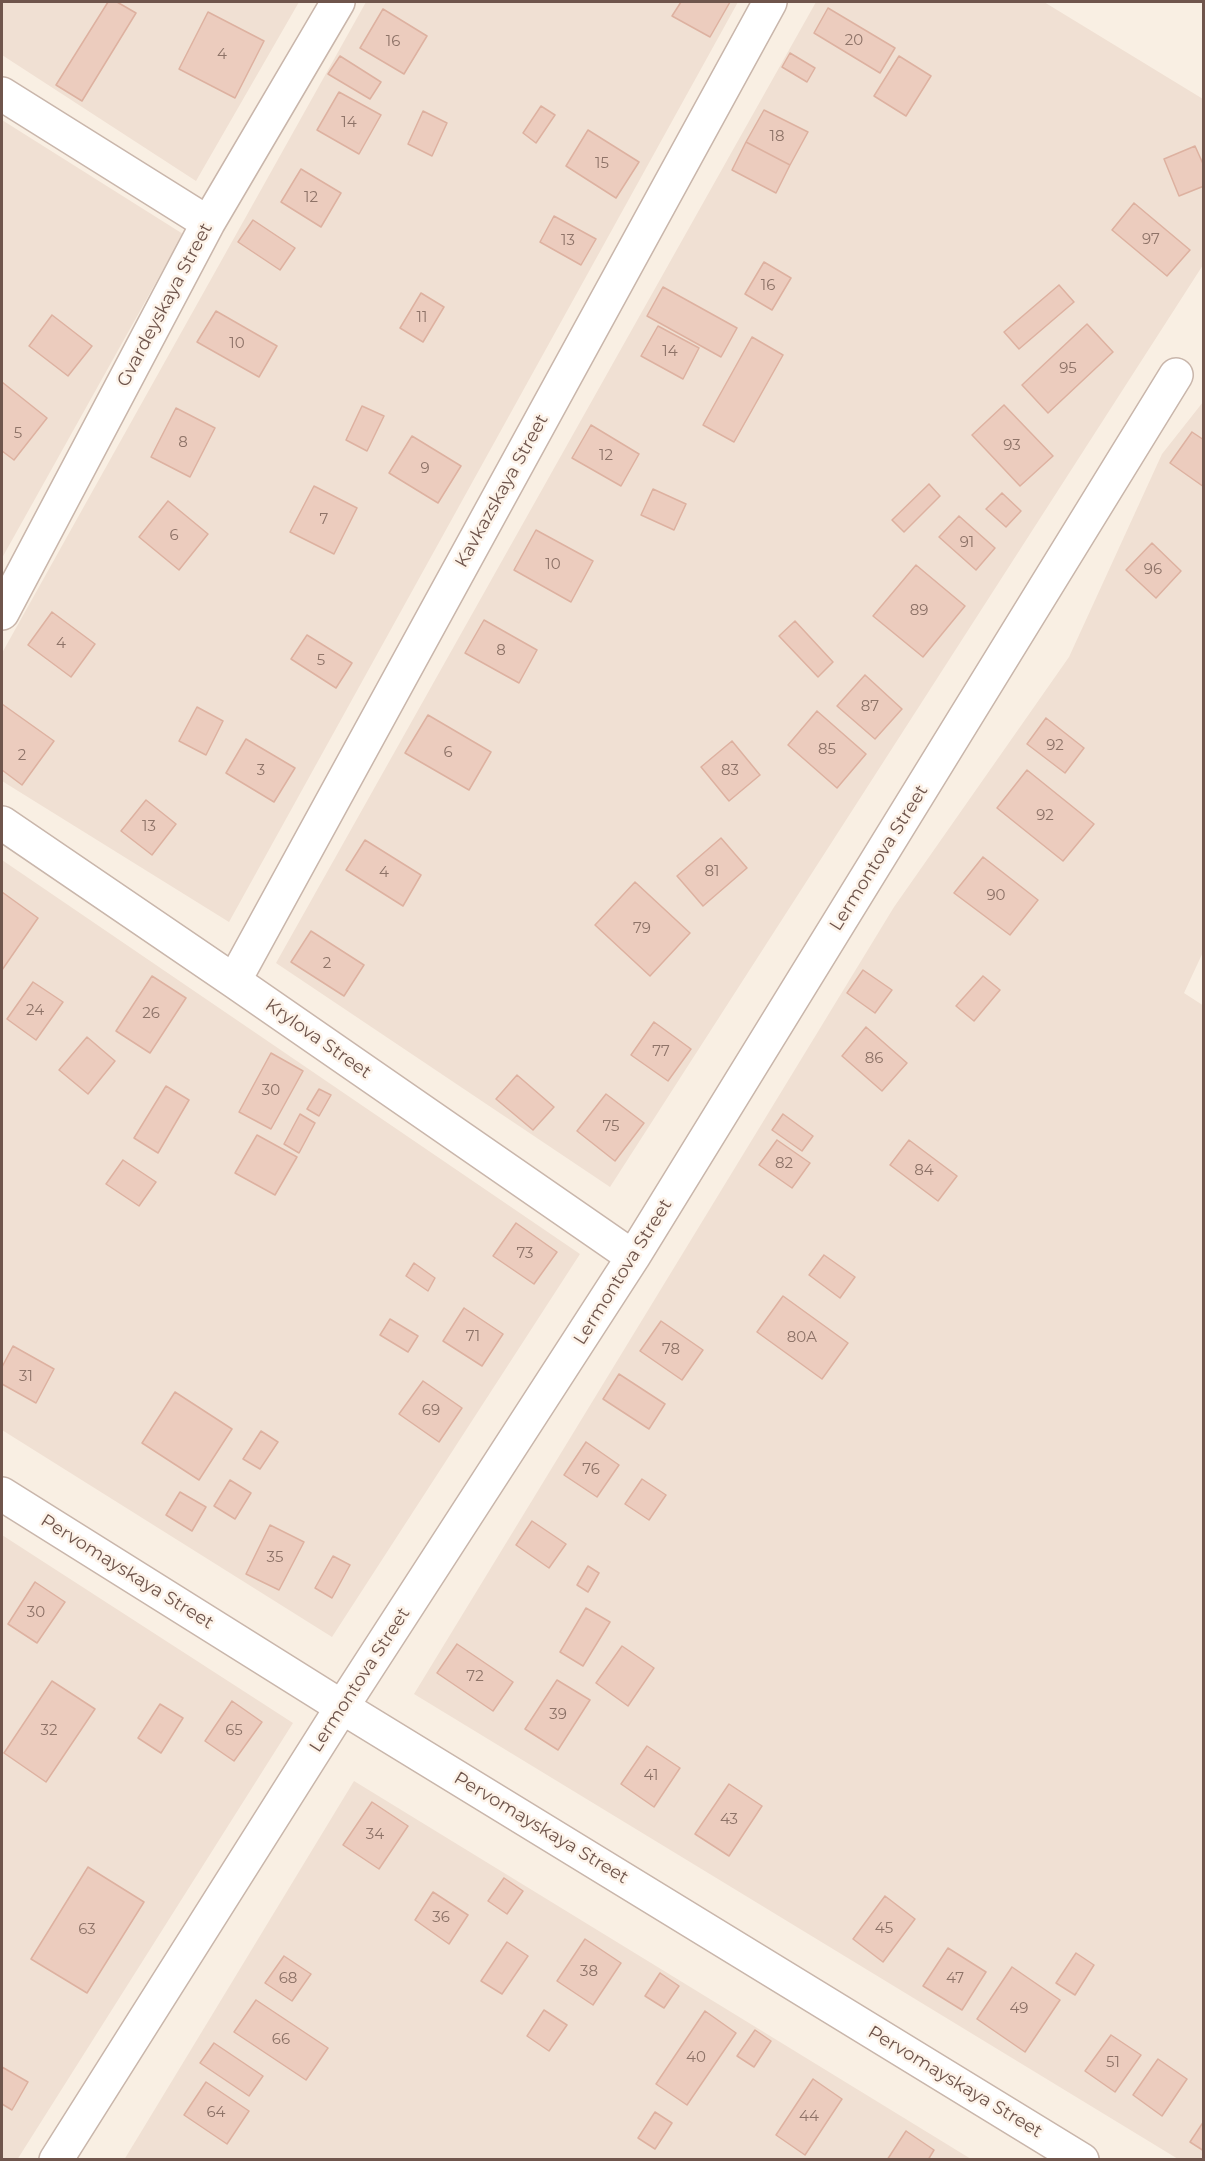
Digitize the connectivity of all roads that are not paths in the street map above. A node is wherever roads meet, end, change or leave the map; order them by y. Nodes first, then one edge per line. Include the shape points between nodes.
1 (338, 2) edge
2 (770, 2) edge
3 (2, 94) edge
4 (208, 223) junction
5 (1176, 375) dead end
6 (2, 613) edge
7 (2, 823) edge
8 (234, 981) junction
9 (633, 1257) junction
10 (2, 1494) edge
11 (342, 1707) junction
12 (56, 2160) edge
13 (1082, 2160) edge

1 - 4 street, Gvardeyskaya Street
2 - 8 street, Kavkazskaya Street
3 - 4 street
4 - 6 street, Gvardeyskaya Street
5 - 9 street, Lermontova Street
7 - 8 street, Krylova Street
8 - 9 street, Krylova Street
9 - 11 street, Lermontova Street
10 - 11 street, Pervomayskaya Street
11 - 12 street, Lermontova Street
11 - 13 street, Pervomayskaya Street

